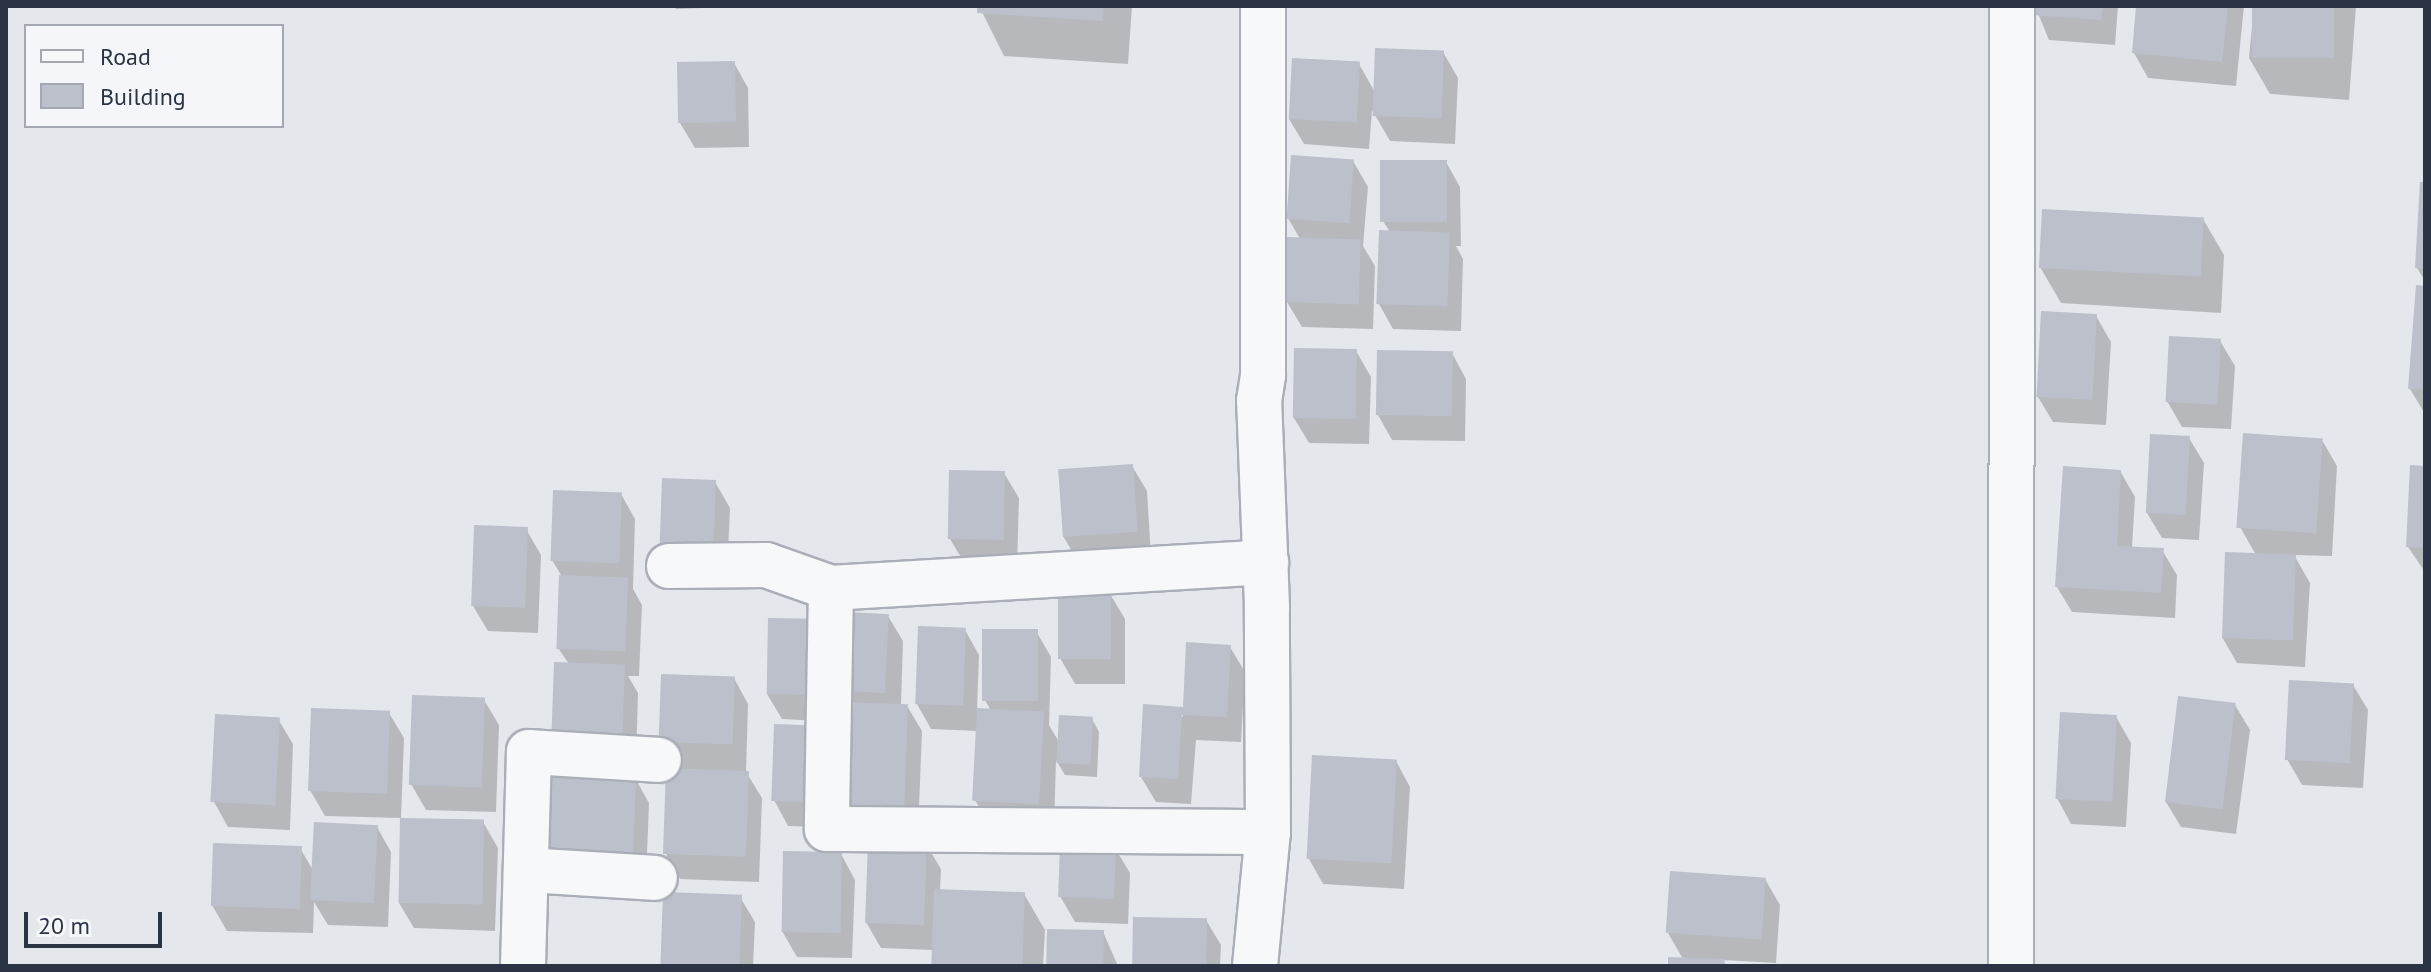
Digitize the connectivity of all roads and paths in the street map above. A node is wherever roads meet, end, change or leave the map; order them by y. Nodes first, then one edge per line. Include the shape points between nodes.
1 (1263, 6) edge
2 (2012, 6) edge
3 (1266, 562) junction
4 (669, 566) dead end
5 (831, 588) junction
6 (659, 760) dead end
7 (1268, 832) junction
8 (526, 870) junction
9 (655, 878) dead end
10 (523, 966) edge
11 (1255, 966) edge
12 (2011, 966) edge

1 - 3 street via 1259,401
2 - 12 street
3 - 5 street
3 - 7 street
4 - 5 street via 766,565
5 - 7 street via 827,829
6 - 8 street via 529,752
7 - 11 street
8 - 9 street
8 - 10 street

